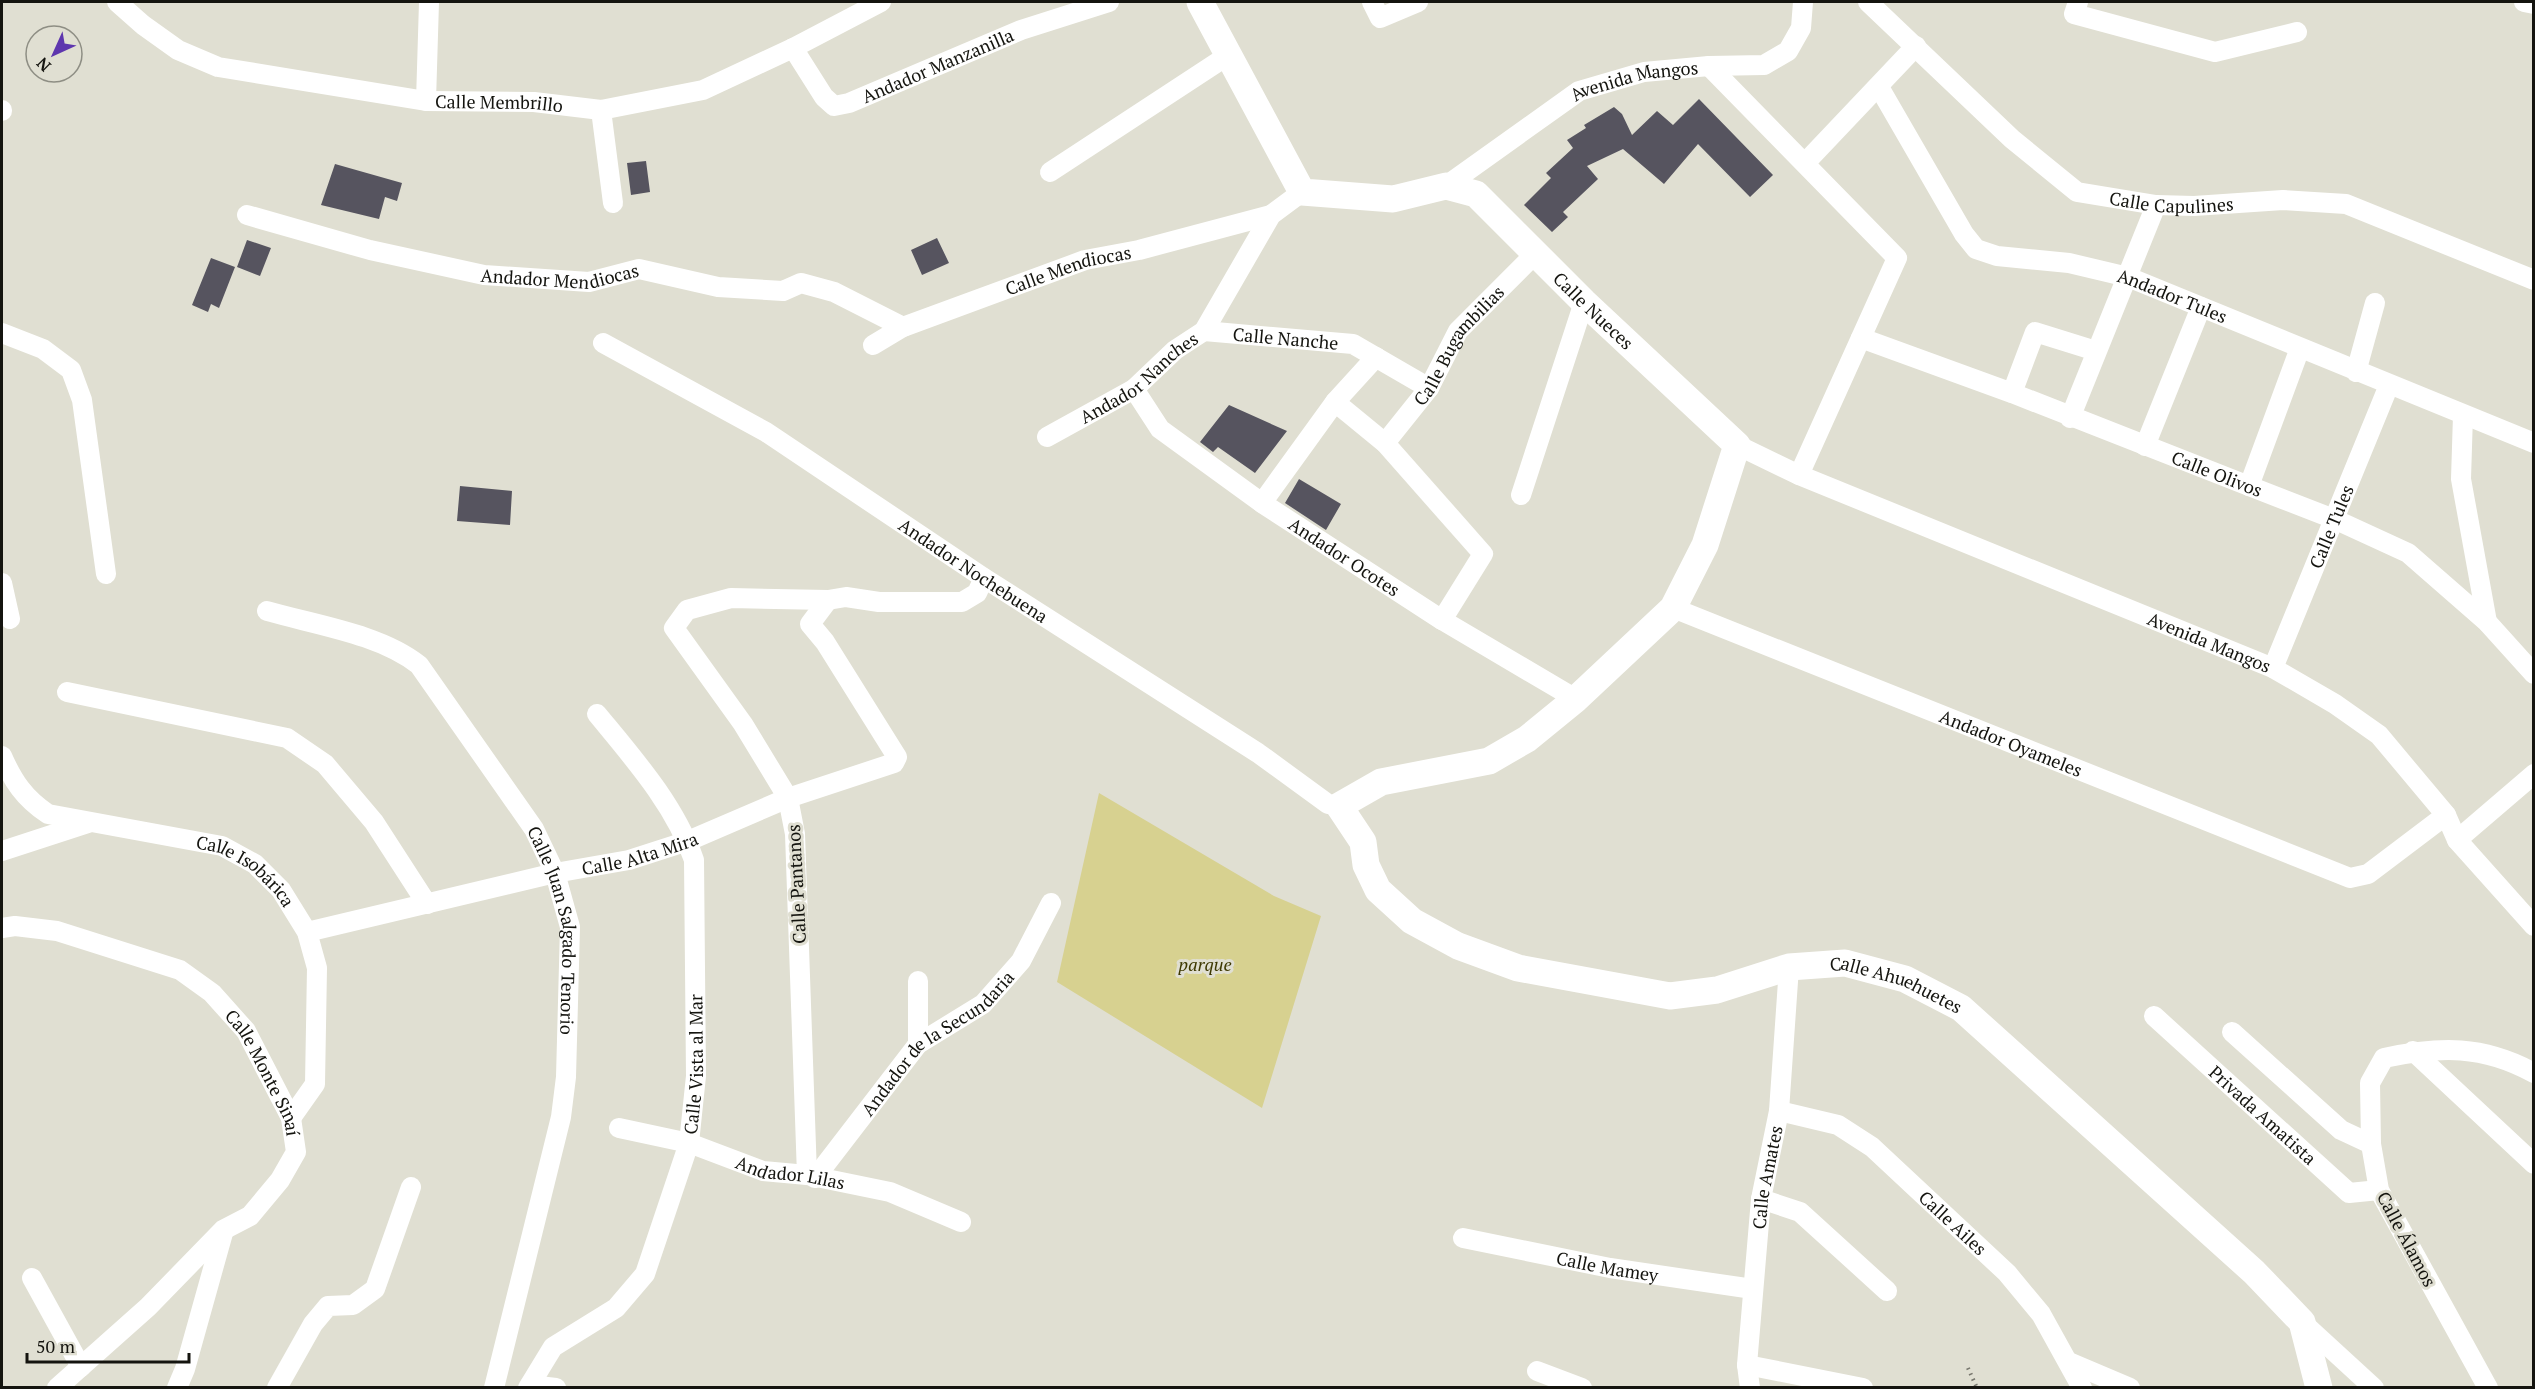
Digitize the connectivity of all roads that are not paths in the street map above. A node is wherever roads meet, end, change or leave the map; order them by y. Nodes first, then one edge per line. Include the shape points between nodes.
1 (117, 2) edge
2 (429, 2) edge
3 (881, 2) edge
4 (1109, 2) edge
5 (1200, 2) edge
6 (1418, 2) edge
7 (1803, 2) edge
8 (1868, 2) edge
9 (2078, 2) edge
10 (2524, 2) edge
11 (2534, 4) edge
12 (1376, 10) edge
13 (2297, 32) dead end
14 (1916, 46) junction
15 (793, 48) junction
16 (1227, 56) junction
17 (1709, 66) junction
18 (1879, 87) junction
19 (426, 101) junction
20 (601, 110) junction
21 (1806, 162) junction
22 (1050, 172) dead end
23 (1446, 186) junction
24 (1302, 192) junction
25 (613, 203) dead end
26 (2156, 205) junction
27 (247, 214) dead end
28 (1271, 215) junction
29 (1536, 253) junction
30 (2128, 277) junction
31 (2534, 280) edge
32 (1584, 302) junction
33 (2375, 303) dead end
34 (2201, 307) junction
35 (903, 327) junction
36 (1204, 331) junction
37 (2, 333) edge
38 (1861, 338) junction
39 (603, 343) dead end
40 (873, 345) dead end
41 (2300, 348) junction
42 (2096, 351) junction
43 (1376, 357) junction
44 (2356, 372) junction
45 (2389, 385) junction
46 (1429, 388) junction
47 (1134, 389) junction
48 (2012, 393) junction
49 (1335, 402) junction
50 (2463, 415) junction
51 (2070, 418) junction
52 (1047, 437) dead end
53 (1385, 443) junction
54 (2534, 443) edge
55 (1737, 445) junction
56 (2145, 446) junction
57 (1799, 475) junction
58 (2249, 486) junction
59 (1521, 495) dead end
60 (1262, 503) junction
61 (2334, 519) junction
62 (106, 574) dead end
63 (984, 578) junction
64 (2, 583) edge
65 (828, 600) junction
66 (1672, 608) junction
67 (267, 611) dead end
68 (10, 618) dead end
69 (1443, 620) junction
70 (2487, 622) junction
71 (2273, 668) junction
72 (2534, 674) edge
73 (67, 692) dead end
74 (1576, 699) junction
75 (597, 714) dead end
76 (2, 756) edge
77 (2534, 774) edge
78 (788, 798) junction
79 (1339, 806) junction
80 (2446, 815) junction
81 (90, 822) junction
82 (2457, 840) junction
83 (688, 841) junction
84 (2, 851) edge
85 (555, 873) junction
86 (1051, 903) dead end
87 (427, 904) junction
88 (2534, 926) edge
89 (2, 928) edge
90 (307, 932) junction
91 (1789, 967) junction
92 (918, 981) dead end
93 (2154, 1016) dead end
94 (2232, 1032) dead end
95 (918, 1044) junction
96 (2413, 1052) junction
97 (2534, 1073) edge
98 (1779, 1111) junction
99 (291, 1118) junction
100 (620, 1128) dead end
101 (689, 1143) junction
102 (2371, 1144) junction
103 (2534, 1164) edge
104 (811, 1177) junction
105 (411, 1188) dead end
106 (2379, 1190) junction
107 (1761, 1199) junction
108 (962, 1222) dead end
109 (223, 1230) junction
110 (1463, 1238) dead end
111 (32, 1278) dead end
112 (1753, 1289) junction
113 (1887, 1291) dead end
114 (2302, 1322) junction
115 (2071, 1364) junction
116 (1746, 1365) junction
117 (81, 1367) junction
118 (1537, 1371) dead end
119 (529, 1386) edge
120 (57, 1388) edge
121 (177, 1388) edge
122 (277, 1388) edge
123 (494, 1388) edge
124 (555, 1388) edge
125 (1582, 1388) edge
126 (1750, 1388) edge
127 (1863, 1388) edge
128 (2082, 1388) edge
129 (2130, 1388) edge
130 (2319, 1388) edge
131 (2374, 1388) edge
132 (2488, 1388) edge

1 - 19 street, Calle Membrillo via 178,50 218,67
2 - 19 street
3 - 15 street, Calle Membrillo
4 - 15 street, Andador Manzanilla via 1021,30 842,105 834,106 824,97
5 - 16 main road
6 - 12 street
7 - 17 street via 1802,28 1788,51 1764,65
8 - 14 street, Calle Capulines
9 - 13 street via 2074,14 2215,52
10 - 11 street
14 - 18 street
14 - 26 street, Calle Capulines via 2012,139 2078,192
15 - 20 street, Calle Membrillo via 703,90
16 - 22 street
16 - 24 main road
17 - 21 street, Avenida Mangos
17 - 23 street, Avenida Mangos via 1644,72 1579,91
18 - 21 street
18 - 30 street, Andador Tules via 1976,249 1997,256 2069,263
19 - 20 street, Calle Membrillo via 534,102
20 - 25 street
21 - 38 street, Avenida Mangos via 1897,258
23 - 24 main road, Avenida Mangos via 1393,199
23 - 29 main road, Calle Nueces via 1476,194
24 - 28 street, Andador Nanches
26 - 30 street
26 - 31 street, Calle Capulines via 2283,200 2346,204
27 - 35 street, Andador Mendiocas via 370,250 484,275 588,282 639,269 718,287 783,291 801,283 834,292
28 - 35 street, Calle Mendiocas via 1085,260
28 - 36 street, Andador Nanches
29 - 32 main road, Calle Nueces
29 - 46 street, Calle Bugambilias via 1458,331
30 - 34 street, Andador Tules
30 - 42 street
32 - 55 main road, Calle Nueces
32 - 59 street
33 - 44 street
34 - 41 street, Andador Tules
34 - 56 street
35 - 40 street, Calle Mendiocas
36 - 43 street, Calle Nanche via 1353,344
36 - 47 street, Andador Nanches via 1175,350
37 - 62 street via 43,349 71,370 82,400
38 - 48 street, Calle Olivos
38 - 57 street, Avenida Mangos
39 - 63 street, Andador Nochebuena via 766,432
41 - 44 street, Andador Tules
41 - 58 street
42 - 48 street via 2035,332
42 - 51 street
43 - 46 street, Calle Nanche
43 - 49 street
44 - 45 street, Andador Tules
45 - 50 street, Andador Tules
45 - 61 street, Calle Tules
46 - 53 street, Calle Bugambilias
47 - 52 street, Andador Nanches
47 - 60 street, Andador Ocotes via 1160,429
48 - 51 street, Calle Olivos
49 - 53 street
49 - 60 street
50 - 54 street, Andador Tules
50 - 70 street via 2461,479
51 - 56 street, Calle Olivos
53 - 69 street via 1483,555
55 - 57 street, Avenida Mangos
55 - 66 main road via 1705,545
56 - 58 street, Calle Olivos
57 - 71 street, Avenida Mangos
58 - 61 street, Calle Olivos
60 - 69 street, Andador Ocotes
61 - 70 street, Calle Olivos via 2408,553
61 - 71 street, Calle Tules
63 - 65 street via 977,593 962,602 879,602 846,597
63 - 79 street, Andador Nochebuena via 1258,753 1328,804
64 - 68 street
65 - 78 street, Calle Alta Mira via 810,624 897,757 894,763
65 - 78 street, Calle Pantanos via 731,598 687,610 674,628 743,724
66 - 74 main road
66 - 80 street, Andador Oyameles via 2350,878 2368,873
67 - 85 street, Calle Juan Salgado Tenorio via 378,643 403,652 419,665 534,829
69 - 74 street, Andador Ocotes
70 - 72 street, Calle Olivos
71 - 80 street, Avenida Mangos via 2379,735
73 - 87 street via 287,738 332,772 374,822
74 - 79 main road via 1527,739 1489,761 1381,782
75 - 83 street, Calle Vista al Mar via 646,772
76 - 81 street, Calle Isobárica via 12,779 29,801 48,814
77 - 82 street
78 - 83 street, Calle Alta Mira
78 - 104 street, Calle Pantanos via 795,834
79 - 91 main road, Calle Ahuehuetes via 1363,842 1366,865 1378,890 1412,921 1458,946 1518,968 1670,996 1717,990
80 - 82 street, Avenida Mangos
81 - 84 street
81 - 90 street, Calle Isobárica via 222,846 255,864 281,890
82 - 88 street, Avenida Mangos
83 - 85 street, Calle Alta Mira via 629,861
83 - 101 street, Calle Vista al Mar via 694,860 696,1076
85 - 87 street, Calle Alta Mira
85 - 123 street, Calle Juan Salgado Tenorio via 570,927 565,1087 561,1118
86 - 95 street, Andador de la Secundaria via 1021,960 983,1004
87 - 90 street, Calle Alta Mira
89 - 99 street, Calle Monte Sinaí via 57,931 180,970 212,993 246,1031
90 - 99 street, Calle Isobárica via 317,968 315,1084
91 - 98 street, Calle Amates
91 - 114 main road, Calle Ahuehuetes via 1845,963 1905,979 1961,1008 2254,1272
92 - 95 street
93 - 106 street, Privada Amatista via 2349,1194
94 - 102 street via 2341,1130
95 - 104 street, Andador de la Secundaria
96 - 97 street, Calle Álamos via 2466,1049 2509,1059
96 - 102 street, Calle Álamos via 2384,1058 2370,1083
96 - 103 street
98 - 107 street, Calle Amates
98 - 115 street, Calle Ailes via 1838,1125 1872,1147 2007,1273 2041,1314
99 - 109 street, Calle Monte Sinaí via 296,1152 285,1171 250,1216
100 - 101 street, Andador Lilas
101 - 104 street, Andador Lilas via 763,1171
101 - 119 street, Calle Vista al Mar via 645,1274 616,1308 553,1347
102 - 106 street, Calle Álamos
104 - 108 street, Andador Lilas via 890,1192
105 - 122 street via 375,1289 353,1305 328,1306 313,1324
106 - 132 street, Calle Álamos
107 - 112 street, Calle Amates
107 - 113 street via 1800,1212
109 - 117 street, Calle Monte Sinaí via 148,1307
109 - 121 street
110 - 112 street, Calle Mamey via 1610,1268
111 - 117 street
112 - 116 street, Calle Amates
114 - 130 main road, Calle Ahuehuetes
114 - 131 street
115 - 128 street, Calle Ailes
115 - 129 street
116 - 126 street, Calle Amates
116 - 127 street
117 - 120 street, Calle Monte Sinaí
118 - 125 street
119 - 124 street

